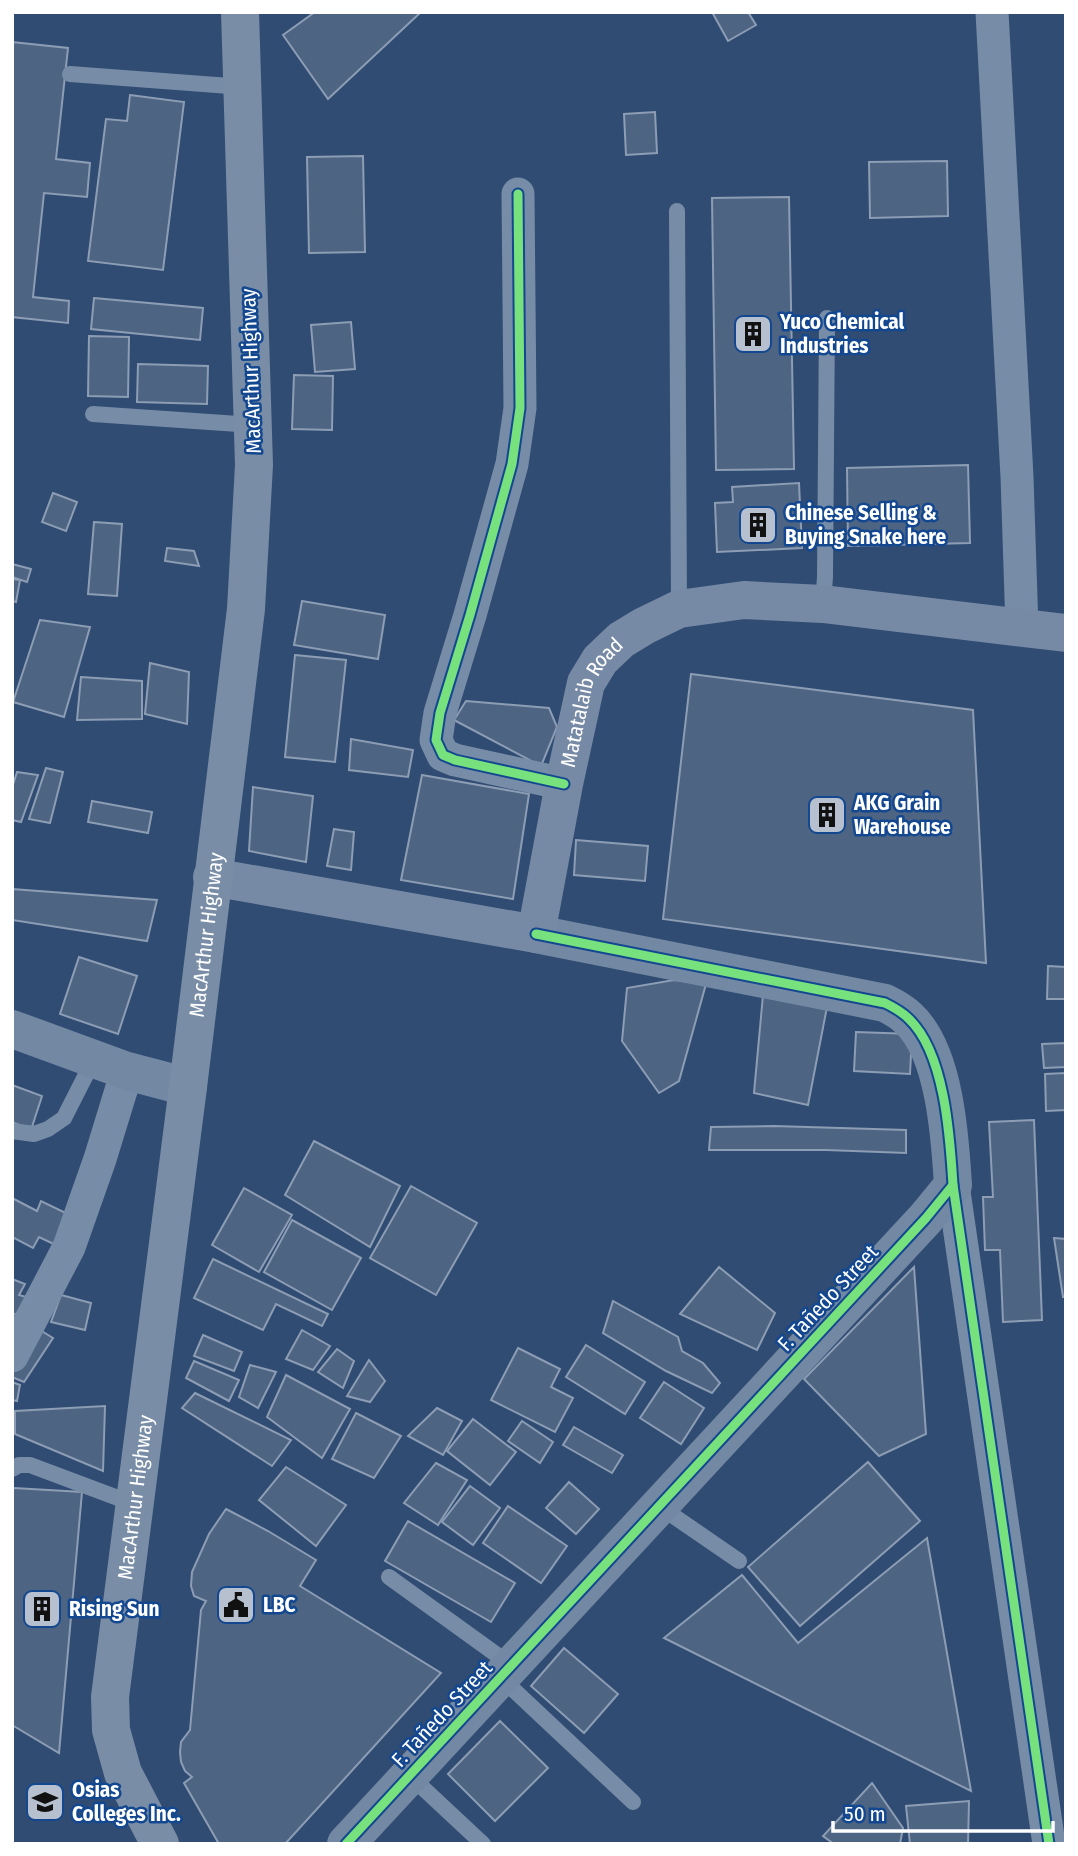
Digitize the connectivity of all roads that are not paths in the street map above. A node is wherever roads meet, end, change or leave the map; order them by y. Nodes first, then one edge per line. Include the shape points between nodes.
1 (240, 12) edge
2 (992, 12) edge
3 (70, 74) dead end
4 (243, 87) junction
5 (518, 194) dead end
6 (677, 211) dead end
7 (827, 318) dead end
8 (93, 414) dead end
9 (253, 425) junction
10 (823, 604) junction
11 (679, 609) junction
12 (1023, 628) junction
13 (1066, 633) edge
14 (564, 784) junction
15 (212, 877) junction
16 (536, 934) junction
17 (12, 1029) edge
18 (111, 1065) junction
19 (188, 1087) junction
20 (12, 1131) edge
21 (953, 1185) junction
22 (12, 1356) edge
23 (12, 1469) edge
24 (134, 1504) junction
25 (659, 1506) junction
26 (738, 1562) dead end
27 (389, 1577) dead end
28 (506, 1671) junction
29 (409, 1775) junction
30 (634, 1802) dead end
31 (160, 1844) edge
32 (346, 1844) edge
33 (483, 1844) edge
34 (1049, 1844) edge

1 - 4 highway, MacArthur Highway
2 - 12 street
3 - 4 lane
4 - 9 highway, MacArthur Highway
5 - 14 street via 520,408 512,464 436,740 443,755 455,760
6 - 11 lane
7 - 10 lane
8 - 9 lane
9 - 15 highway, MacArthur Highway via 246,609
10 - 11 main road, Matatalaib Road via 744,600
10 - 12 main road, Matatalaib Road
11 - 14 main road, Matatalaib Road via 621,640 600,660 586,683
12 - 13 main road, Matatalaib Road
14 - 16 main road, Matatalaib Road
15 - 16 main road
15 - 19 highway, MacArthur Highway
16 - 21 main road via 885,1003 897,1010 919,1030 937,1070
17 - 18 main road
18 - 19 main road
18 - 20 lane via 64,1118 48,1129 34,1134
18 - 22 street via 100,1159 69,1247
19 - 24 highway, MacArthur Highway
21 - 25 main road, F. Tañedo Street
21 - 34 street
23 - 24 lane via 30,1465
24 - 31 highway, MacArthur Highway via 110,1697 111,1730 123,1773
25 - 26 lane
25 - 28 main road, F. Tañedo Street
27 - 28 lane
28 - 29 main road, F. Tañedo Street
28 - 30 lane
29 - 32 main road, F. Tañedo Street
29 - 33 lane

